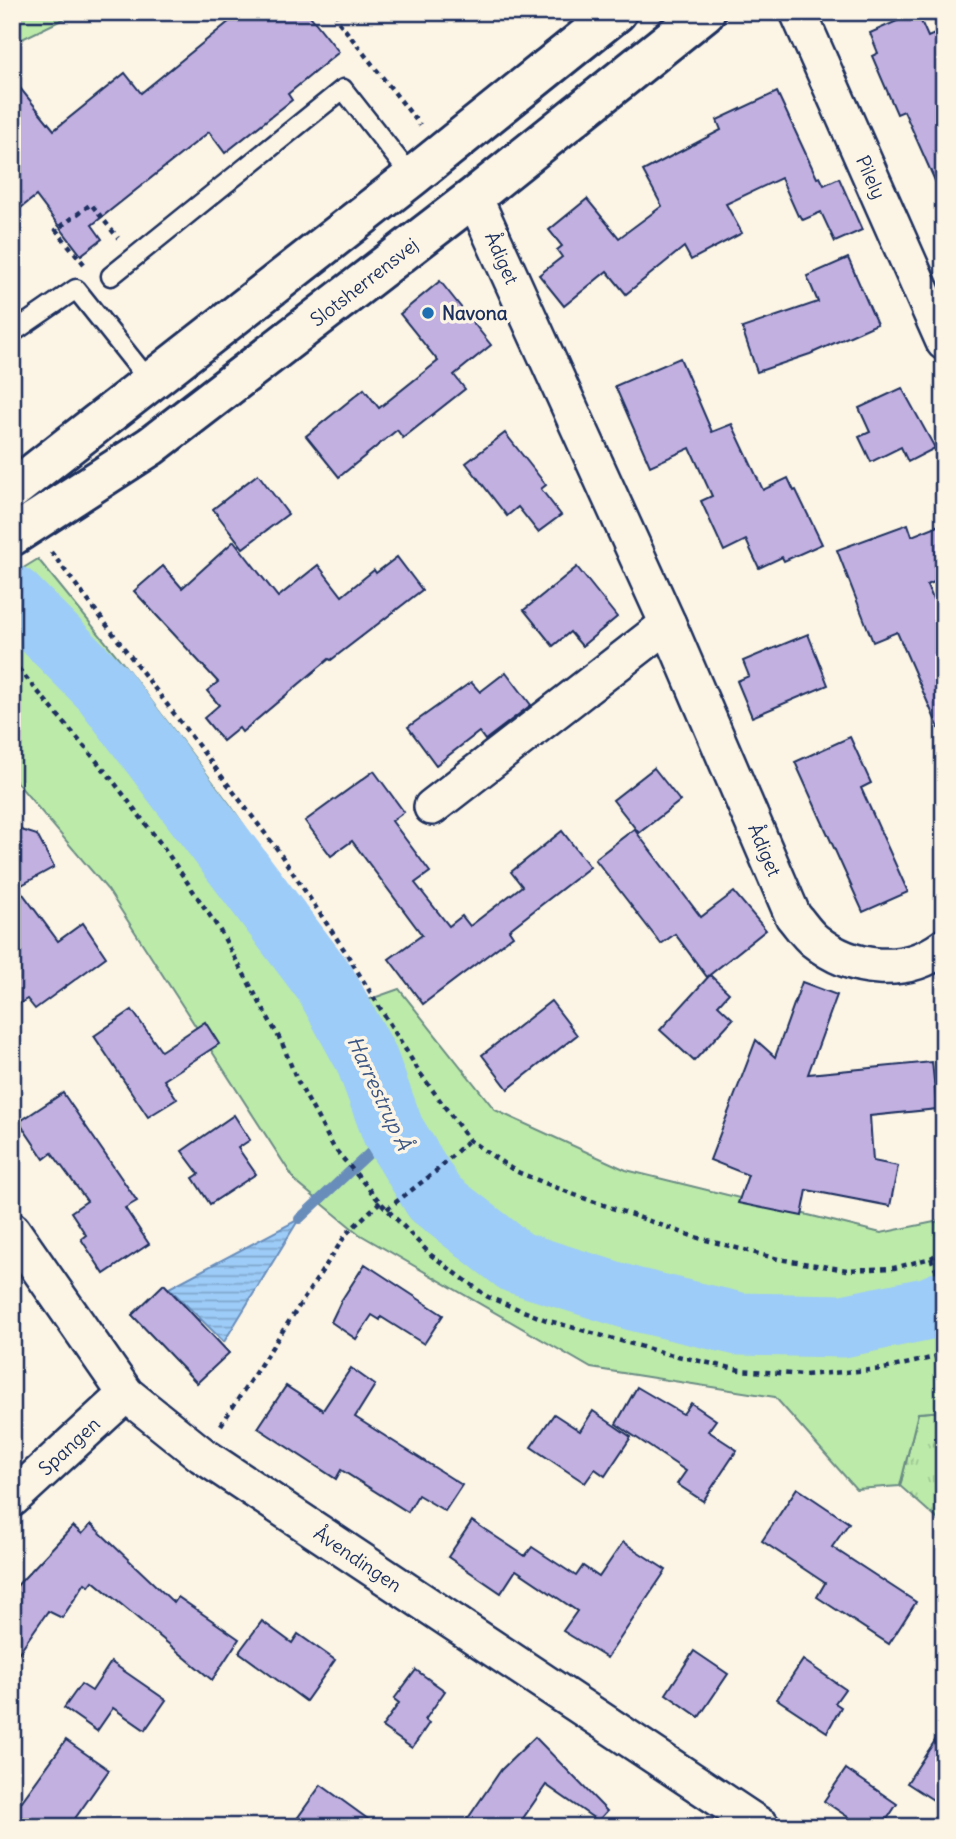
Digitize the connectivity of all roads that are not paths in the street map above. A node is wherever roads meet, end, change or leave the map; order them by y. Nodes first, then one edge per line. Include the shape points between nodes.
1 (617, 12) edge
2 (705, 12) edge
3 (799, 12) edge
4 (412, 177) junction
5 (474, 197) junction
6 (111, 276) dead end
7 (12, 333) edge
8 (944, 342) edge
9 (150, 382) junction
10 (12, 490) edge
11 (21, 530) edge
12 (668, 624) junction
13 (432, 807) dead end
14 (944, 947) edge
15 (12, 1230) edge
16 (126, 1394) junction
17 (12, 1499) edge
18 (762, 1827) edge

1 - 4 street
2 - 5 street, Slotsherrensvej
3 - 8 street, Pilely
4 - 6 lane via 344,89
4 - 9 street
5 - 11 street, Slotsherrensvej via 151,446
5 - 12 street, Ådiget
7 - 9 lane via 76,289
9 - 10 street
12 - 13 street
12 - 14 street, Ådiget via 793,916 814,941 841,958 872,967 901,967 929,958
15 - 16 street, Åvendingen
16 - 17 street, Spangen
16 - 18 street, Åvendingen via 202,1455

